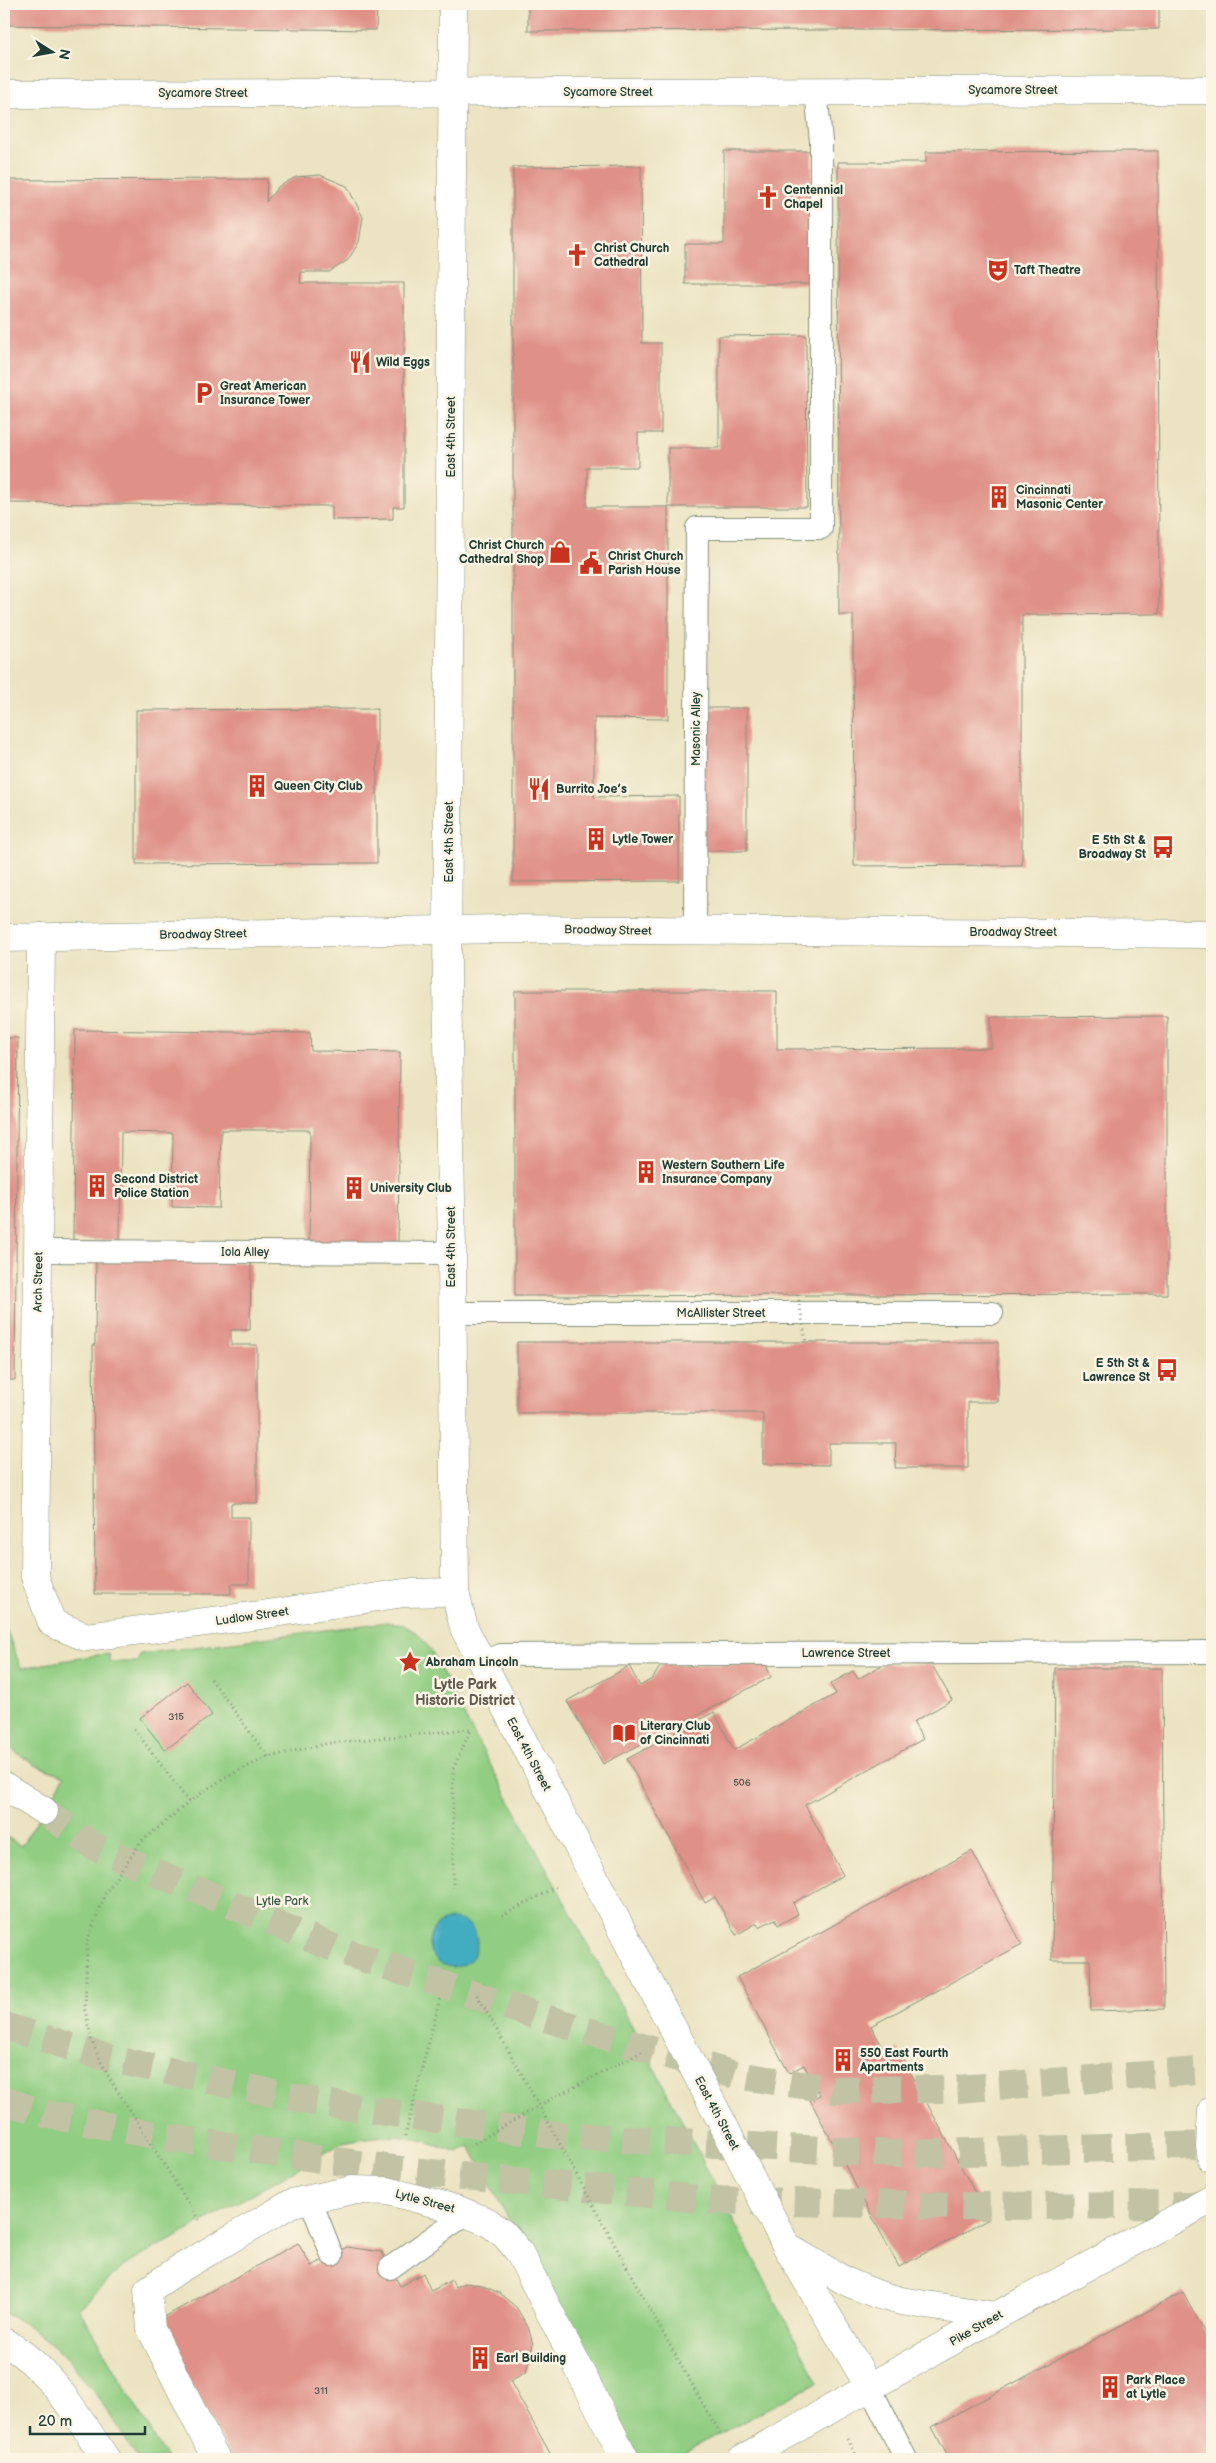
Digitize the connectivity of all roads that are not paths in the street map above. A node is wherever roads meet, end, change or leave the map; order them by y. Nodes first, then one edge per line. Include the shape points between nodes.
1 (453, 4) edge
2 (1212, 90) edge
3 (816, 91) junction
4 (453, 92) junction
5 (4, 94) edge
6 (448, 929) junction
7 (695, 930) junction
8 (1212, 934) edge
9 (41, 937) junction
10 (4, 938) edge
11 (38, 1251) junction
12 (452, 1253) junction
13 (451, 1313) junction
14 (992, 1313) dead end
15 (455, 1592) junction
16 (52, 1623) joint
17 (1212, 1652) edge
18 (482, 1663) junction
19 (4, 1786) edge
20 (44, 1811) tunnel mouth
21 (1212, 2110) edge
22 (1212, 2159) edge
23 (310, 2199) junction
24 (1212, 2200) edge
25 (467, 2213) junction
26 (787, 2247) junction
27 (332, 2255) dead end
28 (390, 2268) dead end
29 (996, 2316) junction
30 (4, 2342) edge
31 (869, 2386) junction
32 (106, 2459) edge
33 (216, 2459) edge
34 (625, 2459) edge
35 (742, 2459) edge
36 (906, 2459) edge

1 - 4 main road, East 4th Street
2 - 3 main road, Sycamore Street
3 - 4 main road, Sycamore Street
3 - 7 lane, Masonic Alley via 821,141 821,528 697,528
4 - 5 main road, Sycamore Street
4 - 6 main road, East 4th Street
6 - 7 main road, Broadway Street
6 - 9 main road, Broadway Street
6 - 12 main road, East 4th Street
7 - 8 main road, Broadway Street
9 - 10 main road, Broadway Street
9 - 11 main road, Arch Street
11 - 12 lane, Iola Alley
11 - 16 main road, Arch Street via 35,1577
12 - 13 main road, East 4th Street
13 - 14 lane, McAllister Street
13 - 15 main road, East 4th Street
15 - 16 main road, Ludlow Street via 404,1592 261,1615 86,1637
15 - 18 main road, East 4th Street via 464,1628
17 - 18 lane, Lawrence Street via 501,1655
18 - 26 main road, East 4th Street
19 - 20 main road
21 - 22 main road
23 - 25 main road, Lytle Street via 352,2190 388,2191
23 - 27 lane
23 - 33 main road, Lytle Street via 292,2203 148,2290 150,2329
24 - 29 main road, Pike Street
25 - 28 lane
25 - 34 main road, Lytle Street via 488,2222 519,2252
26 - 29 main road via 847,2282 879,2295
26 - 31 main road, East 4th Street
29 - 31 main road, Pike Street
30 - 32 main road via 38,2367 77,2415
31 - 35 main road, Pike Street
31 - 36 lane

